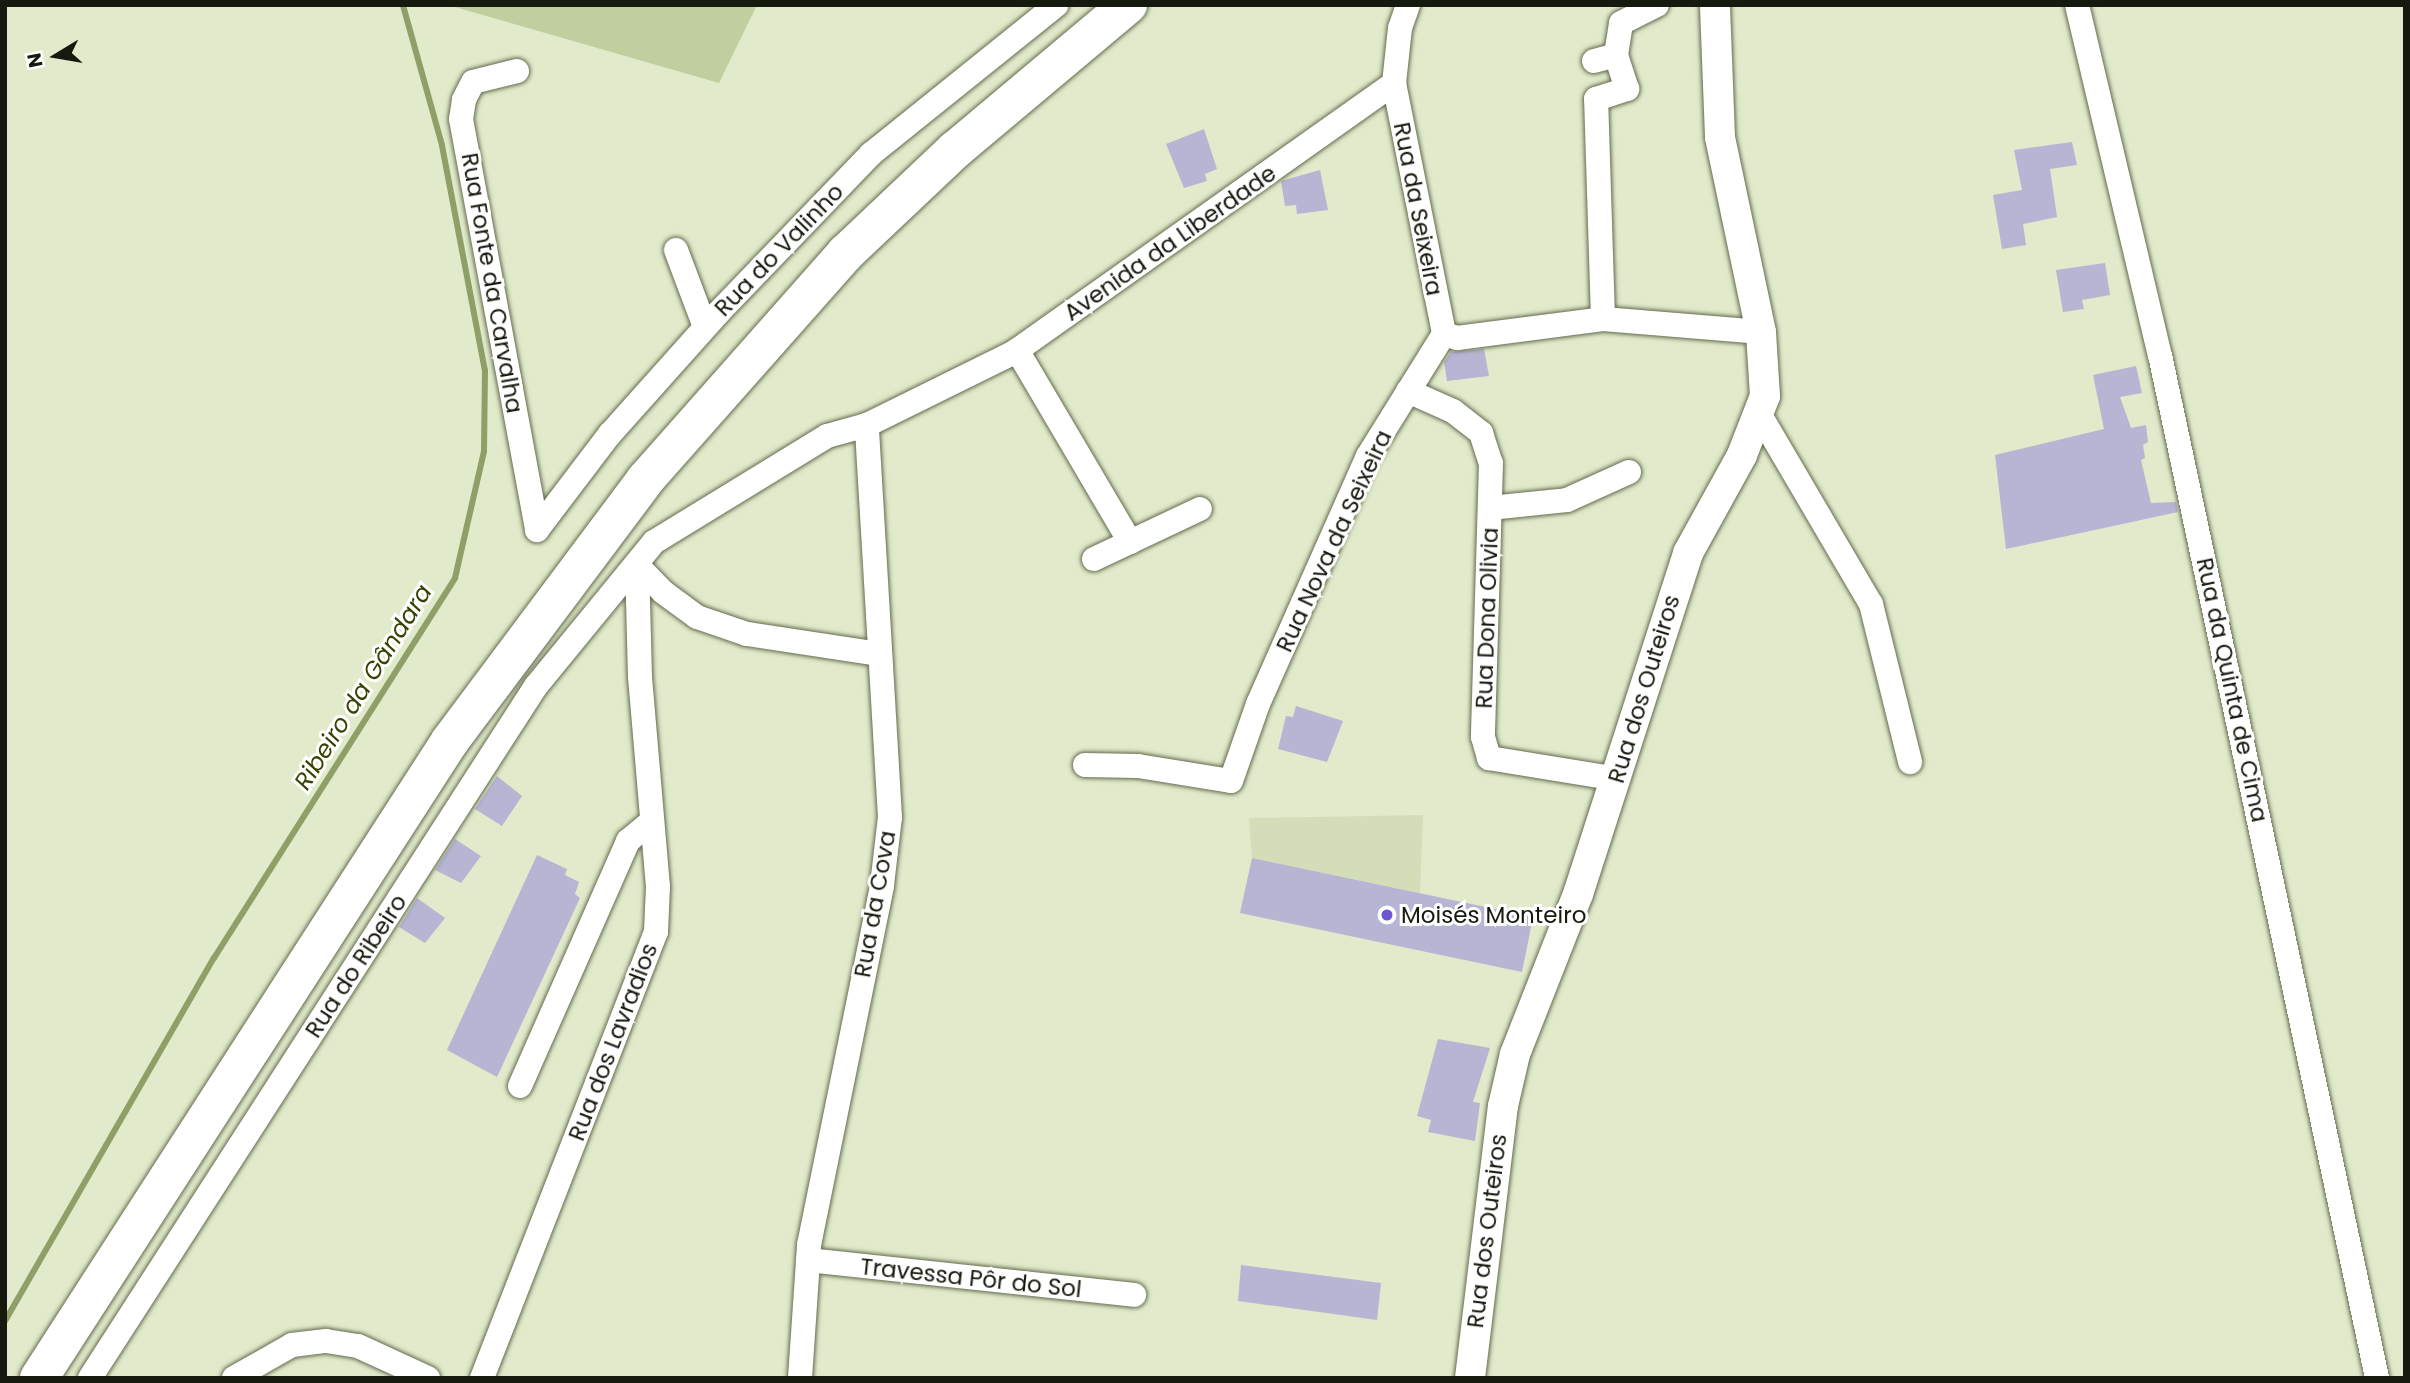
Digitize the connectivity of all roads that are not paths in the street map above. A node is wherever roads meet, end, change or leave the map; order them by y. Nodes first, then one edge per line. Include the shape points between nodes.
1 (1056, 5) edge
2 (1128, 5) edge
3 (1408, 5) edge
4 (1657, 5) edge
5 (1715, 5) edge
6 (2077, 5) edge
7 (517, 71) dead end
8 (1394, 83) junction
9 (676, 250) dead end
10 (1603, 319) junction
11 (705, 327) junction
12 (1762, 332) junction
13 (1444, 334) junction
14 (1017, 350) junction
15 (1408, 391) junction
16 (1760, 415) junction
17 (867, 425) junction
18 (1629, 471) dead end
19 (1490, 508) junction
20 (1200, 509) dead end
21 (537, 530) joint
22 (1130, 542) junction
23 (1094, 559) dead end
24 (637, 565) junction
25 (880, 654) junction
26 (1910, 762) dead end
27 (1085, 765) dead end
28 (1617, 779) junction
29 (652, 821) junction
30 (520, 1086) dead end
31 (808, 1260) junction
32 (1133, 1295) dead end
33 (39, 1378) edge
34 (90, 1378) edge
35 (234, 1378) edge
36 (428, 1378) edge
37 (482, 1378) edge
38 (800, 1378) edge
39 (1470, 1378) edge
40 (2377, 1378) edge

1 - 11 street, Rua do Valinho via 871,154
2 - 33 main road via 955,150 846,253 645,480 450,741
3 - 8 street via 1400,28
4 - 10 street via 1621,23 1605,58 1627,89 1596,99
5 - 12 street, Rua dos Outeiros via 1720,138
6 - 40 street, Rua da Quinta de Cima via 2160,355
7 - 21 street, Rua Fonte da Carvalha via 473,82 461,119
8 - 13 street, Rua da Seixeira
8 - 14 street, Avenida da Liberdade
9 - 11 street
10 - 12 street
10 - 13 street via 1457,338
11 - 21 street, Rua do Valinho via 610,433
12 - 16 street, Rua dos Outeiros via 1768,381
13 - 15 street, Rua Nova da Seixeira
14 - 17 street, Avenida da Liberdade
14 - 22 street
15 - 19 street, Rua Dona Olivia via 1453,411 1481,433 1491,463
15 - 27 street, Rua Nova da Seixeira via 1368,456 1258,704 1231,781 1138,766
16 - 26 street via 1871,604
16 - 28 street, Rua dos Outeiros via 1688,553
17 - 24 street, Rua do Ribeiro via 827,436 654,542
17 - 25 street, Rua da Cova
18 - 19 street via 1567,500
19 - 28 street, Rua Dona Olivia via 1485,751 1489,758 1504,764
20 - 22 street
22 - 23 street
24 - 25 street via 697,617 747,634
24 - 29 street, Rua dos Lavradios
24 - 34 street, Rua do Ribeiro via 536,686
25 - 31 street, Rua da Cova via 890,817 884,871
28 - 39 street, Rua dos Outeiros via 1508,1080
29 - 30 street via 628,841
29 - 37 street, Rua dos Lavradios via 658,887 656,932
31 - 32 street, Travessa Pôr do Sol
31 - 38 street, Rua da Cova
35 - 36 street via 292,1345 326,1341 358,1346

